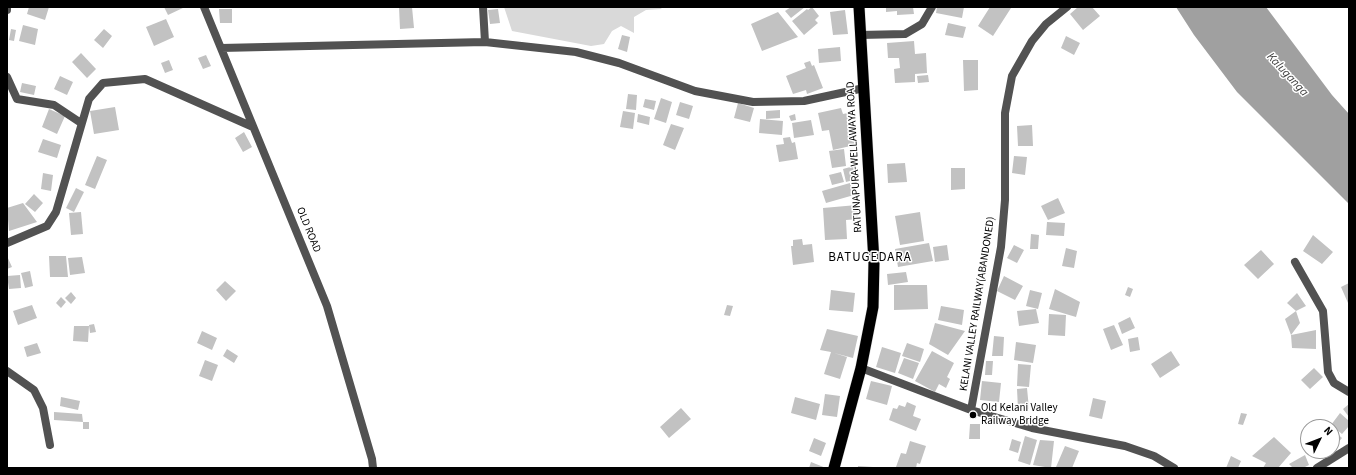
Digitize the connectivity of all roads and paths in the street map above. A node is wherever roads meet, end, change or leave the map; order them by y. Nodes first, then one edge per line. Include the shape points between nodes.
1 (204, 7) edge
2 (483, 7) edge
3 (859, 7) edge
4 (932, 7) edge
5 (1067, 7) edge
6 (860, 35) junction
7 (485, 42) junction
8 (222, 48) junction
9 (7, 76) edge
10 (864, 88) junction
11 (81, 123) junction
12 (253, 127) junction
13 (7, 243) edge
14 (1296, 262) dead end
15 (861, 368) junction
16 (7, 371) edge
17 (1349, 392) edge
18 (971, 410) junction
19 (50, 445) dead end
20 (1349, 448) edge
21 (373, 468) edge
22 (834, 468) edge
23 (1174, 468) edge
24 (1317, 468) edge

1 - 8 street, OLD ROAD
2 - 7 street
3 - 6 highway, RATUNAPURA-WELLAWAYA ROAD
4 - 6 street via 922,24 905,34
5 - 18 street, KELANI VALLEY RAILWAY(ABANDONED) via 1046,24 1032,41 1012,76 1005,113 1005,200 1001,247
6 - 10 highway, RATUNAPURA-WELLAWAYA ROAD
7 - 8 street
7 - 10 street via 576,52 619,63 695,91 753,102 804,102
8 - 12 street, OLD ROAD
9 - 11 street via 17,99 54,105
10 - 15 highway, RATUNAPURA-WELLAWAYA ROAD via 874,262 873,307
11 - 12 street via 89,99 103,83 145,79
11 - 13 street via 56,212 47,226
12 - 21 street, OLD ROAD via 327,306
14 - 17 street via 1323,311 1328,372 1334,383
15 - 18 street
15 - 22 highway, RATUNAPURA-WELLAWAYA ROAD
16 - 19 street via 34,390 43,408
18 - 23 street via 1032,428 1125,446 1154,456
20 - 24 street

